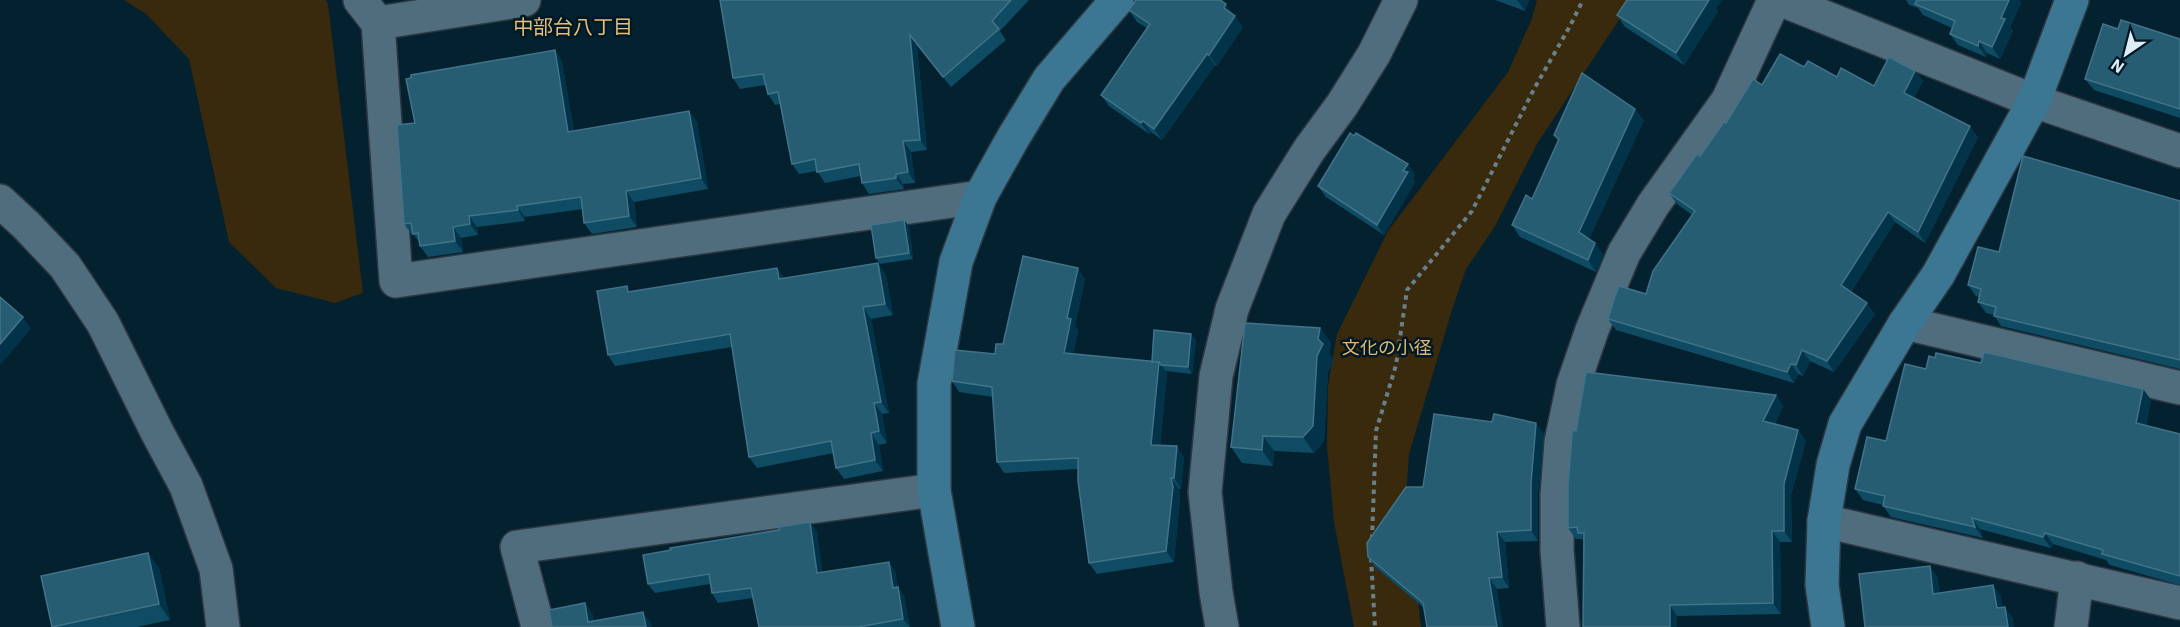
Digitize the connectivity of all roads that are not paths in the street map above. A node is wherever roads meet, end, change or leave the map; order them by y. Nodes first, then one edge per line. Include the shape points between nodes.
1 (524, 0) edge
2 (1117, 0) edge
3 (1401, 0) edge
4 (1781, 0) edge
5 (2072, 0) edge
6 (369, 11) edge
7 (2034, 101) junction
8 (2180, 151) edge
9 (980, 197) junction
10 (0, 201) edge
11 (1905, 323) junction
12 (2180, 388) edge
13 (934, 489) junction
14 (1824, 521) junction
15 (2077, 578) junction
16 (2180, 603) edge
17 (223, 627) edge
18 (538, 627) edge
19 (958, 627) edge
20 (1222, 627) edge
21 (1563, 627) edge
22 (1828, 627) edge
23 (2071, 627) edge

1 - 6 street
2 - 9 street via 1049,80
3 - 20 street via 1374,54 1269,214 1232,309 1216,376 1205,492
4 - 7 street
4 - 21 street via 1771,7 1728,100 1624,253 1592,330 1573,385 1562,442 1557,550
5 - 7 street
6 - 9 street via 396,280
7 - 8 street
7 - 11 street via 1954,248
9 - 13 street via 956,262 934,384
10 - 17 street via 65,266 103,323 186,486 216,569
11 - 12 street
11 - 14 street via 1845,424 1833,465
13 - 18 street via 517,547
13 - 19 street
14 - 15 street
14 - 22 street via 1822,585
15 - 16 street
15 - 23 street

